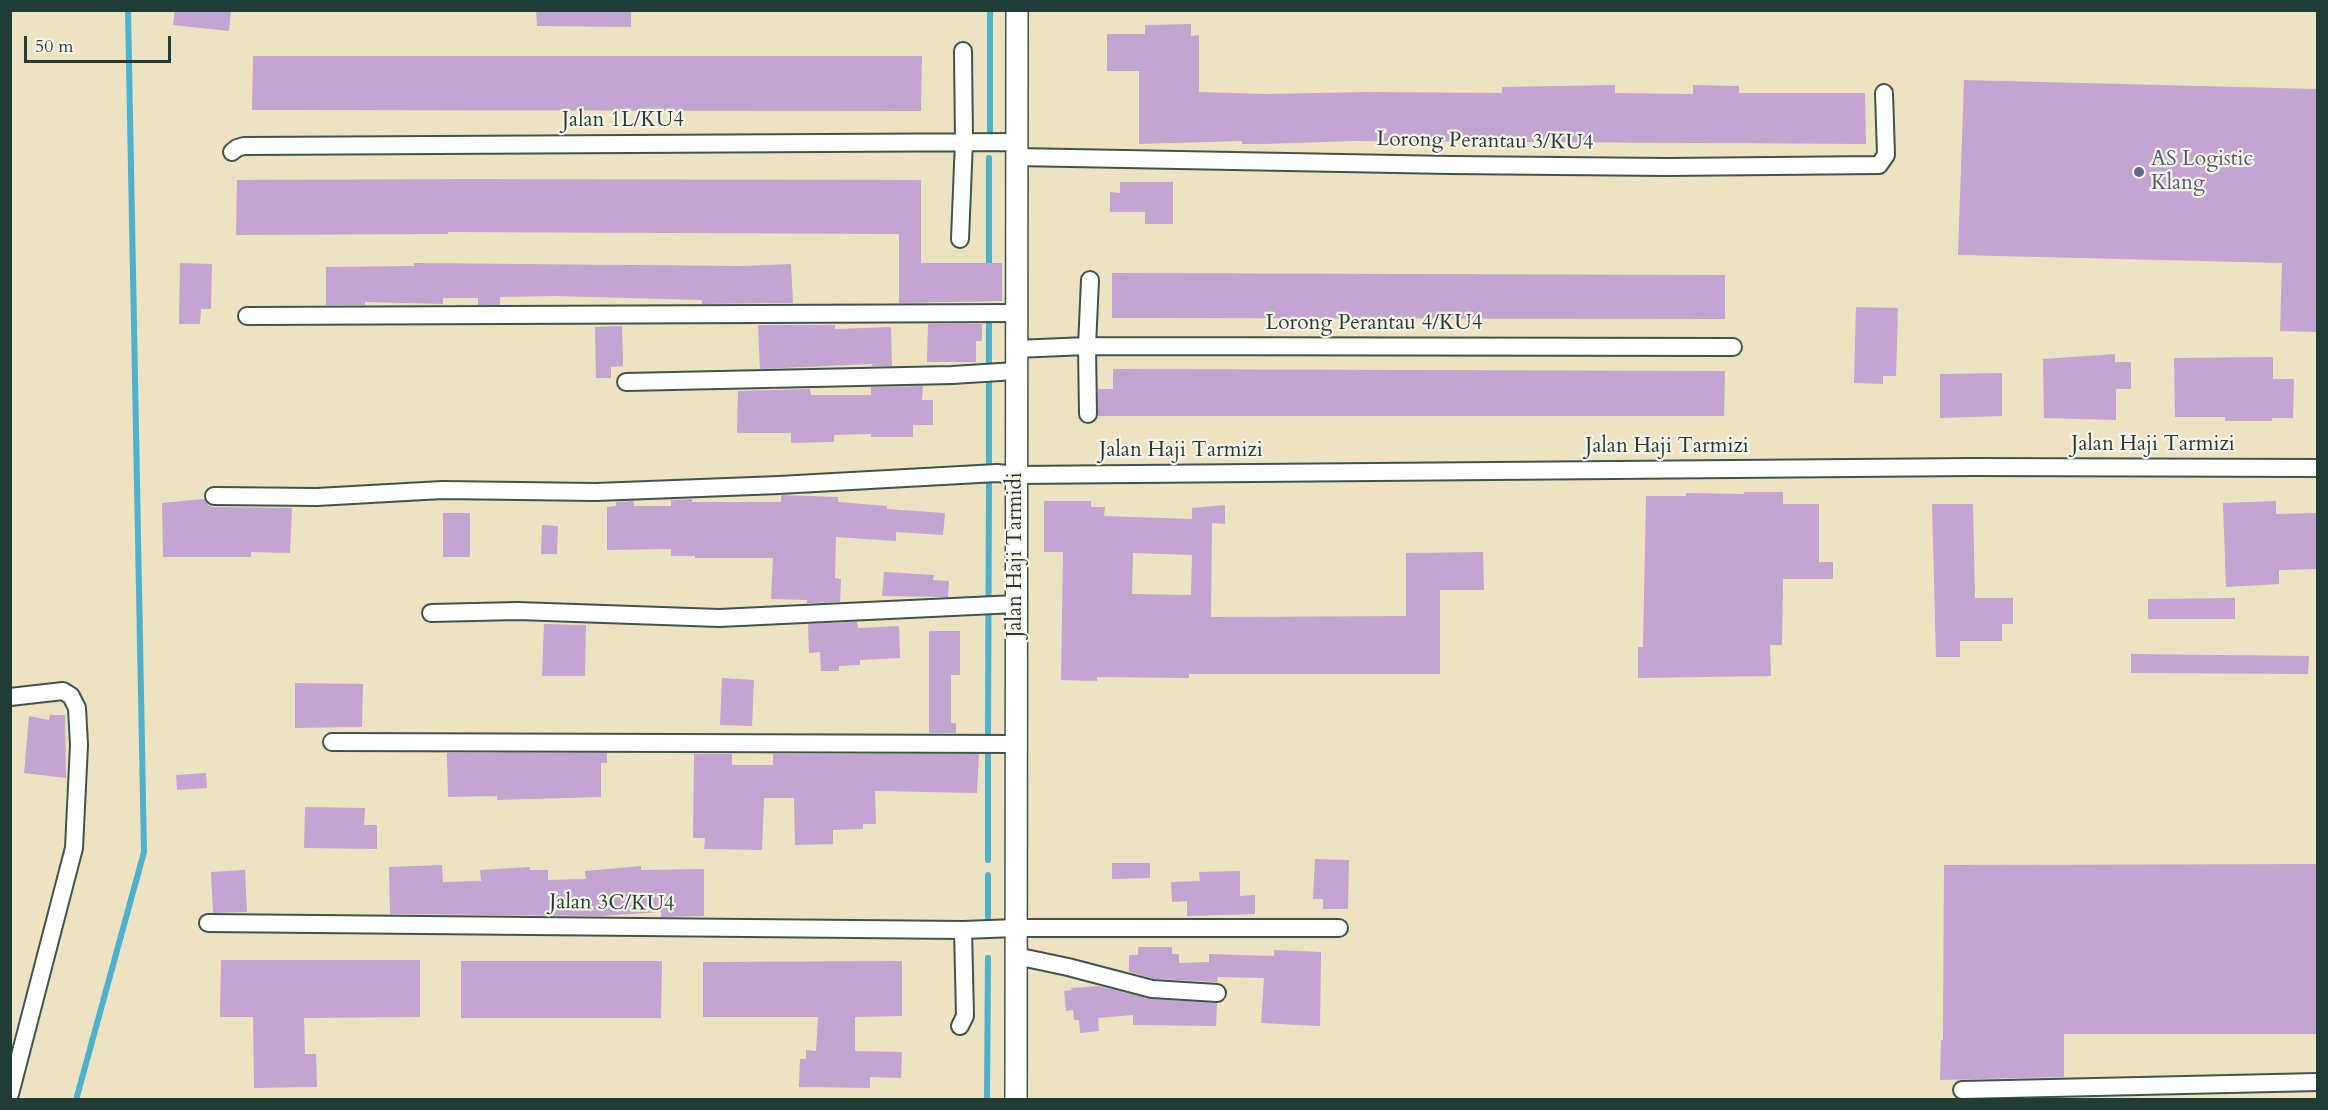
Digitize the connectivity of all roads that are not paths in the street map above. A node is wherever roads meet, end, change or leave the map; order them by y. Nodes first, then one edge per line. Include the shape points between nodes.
1 (1017, 10) edge
2 (963, 51) dead end
3 (1884, 93) dead end
4 (964, 141) junction
5 (1016, 149) junction
6 (232, 152) dead end
7 (960, 239) dead end
8 (1090, 280) dead end
9 (1016, 313) junction
10 (247, 316) dead end
11 (1087, 346) junction
12 (1733, 347) dead end
13 (1016, 349) junction
14 (1016, 371) junction
15 (626, 382) dead end
16 (1088, 414) dead end
17 (2318, 468) edge
18 (1016, 475) junction
19 (213, 496) dead end
20 (1007, 604) junction
21 (431, 613) dead end
22 (10, 697) edge
23 (332, 742) dead end
24 (1016, 744) junction
25 (208, 923) dead end
26 (1016, 927) junction
27 (1339, 928) dead end
28 (963, 930) junction
29 (1016, 957) junction
30 (1217, 993) dead end
31 (960, 1026) dead end
32 (2318, 1082) edge
33 (1962, 1090) dead end
34 (10, 1094) edge
35 (1016, 1100) edge

1 - 5 street, Jalan Haji Tarmidi
2 - 4 street
3 - 5 street, Lorong Perantau 3/KU4 via 1886,155 1878,165 1450,165
4 - 5 street, Jalan 1L/KU4
4 - 6 street, Jalan 1L/KU4 via 244,147
4 - 7 street
5 - 9 street, Jalan Haji Tarmidi
8 - 11 street
9 - 10 street
9 - 13 street, Jalan Haji Tarmidi
11 - 12 street, Lorong Perantau 4/KU4
11 - 13 street, Lorong Perantau 4/KU4
11 - 16 street
13 - 14 street, Jalan Haji Tarmidi
14 - 15 street
14 - 18 street, Jalan Haji Tarmidi
17 - 18 street, Jalan Haji Tarmizi
18 - 19 street, Jalan Haji Tarmizi via 954,474 596,492 442,490 317,497
18 - 20 street, Jalan Haji Tarmidi
20 - 21 street via 719,618 518,611
20 - 24 street, Jalan Haji Tarmidi
22 - 34 street via 63,691 71,696 77,708 79,745 74,848
23 - 24 street
24 - 26 street, Jalan Haji Tarmidi
25 - 28 street, Jalan 3C/KU4
26 - 27 street, Jalan 3C/KU4
26 - 28 street, Jalan 3C/KU4
26 - 29 street, Jalan Haji Tarmidi
28 - 31 street via 965,1016
29 - 30 street via 1152,989
29 - 35 street, Jalan Haji Tarmidi
32 - 33 street

